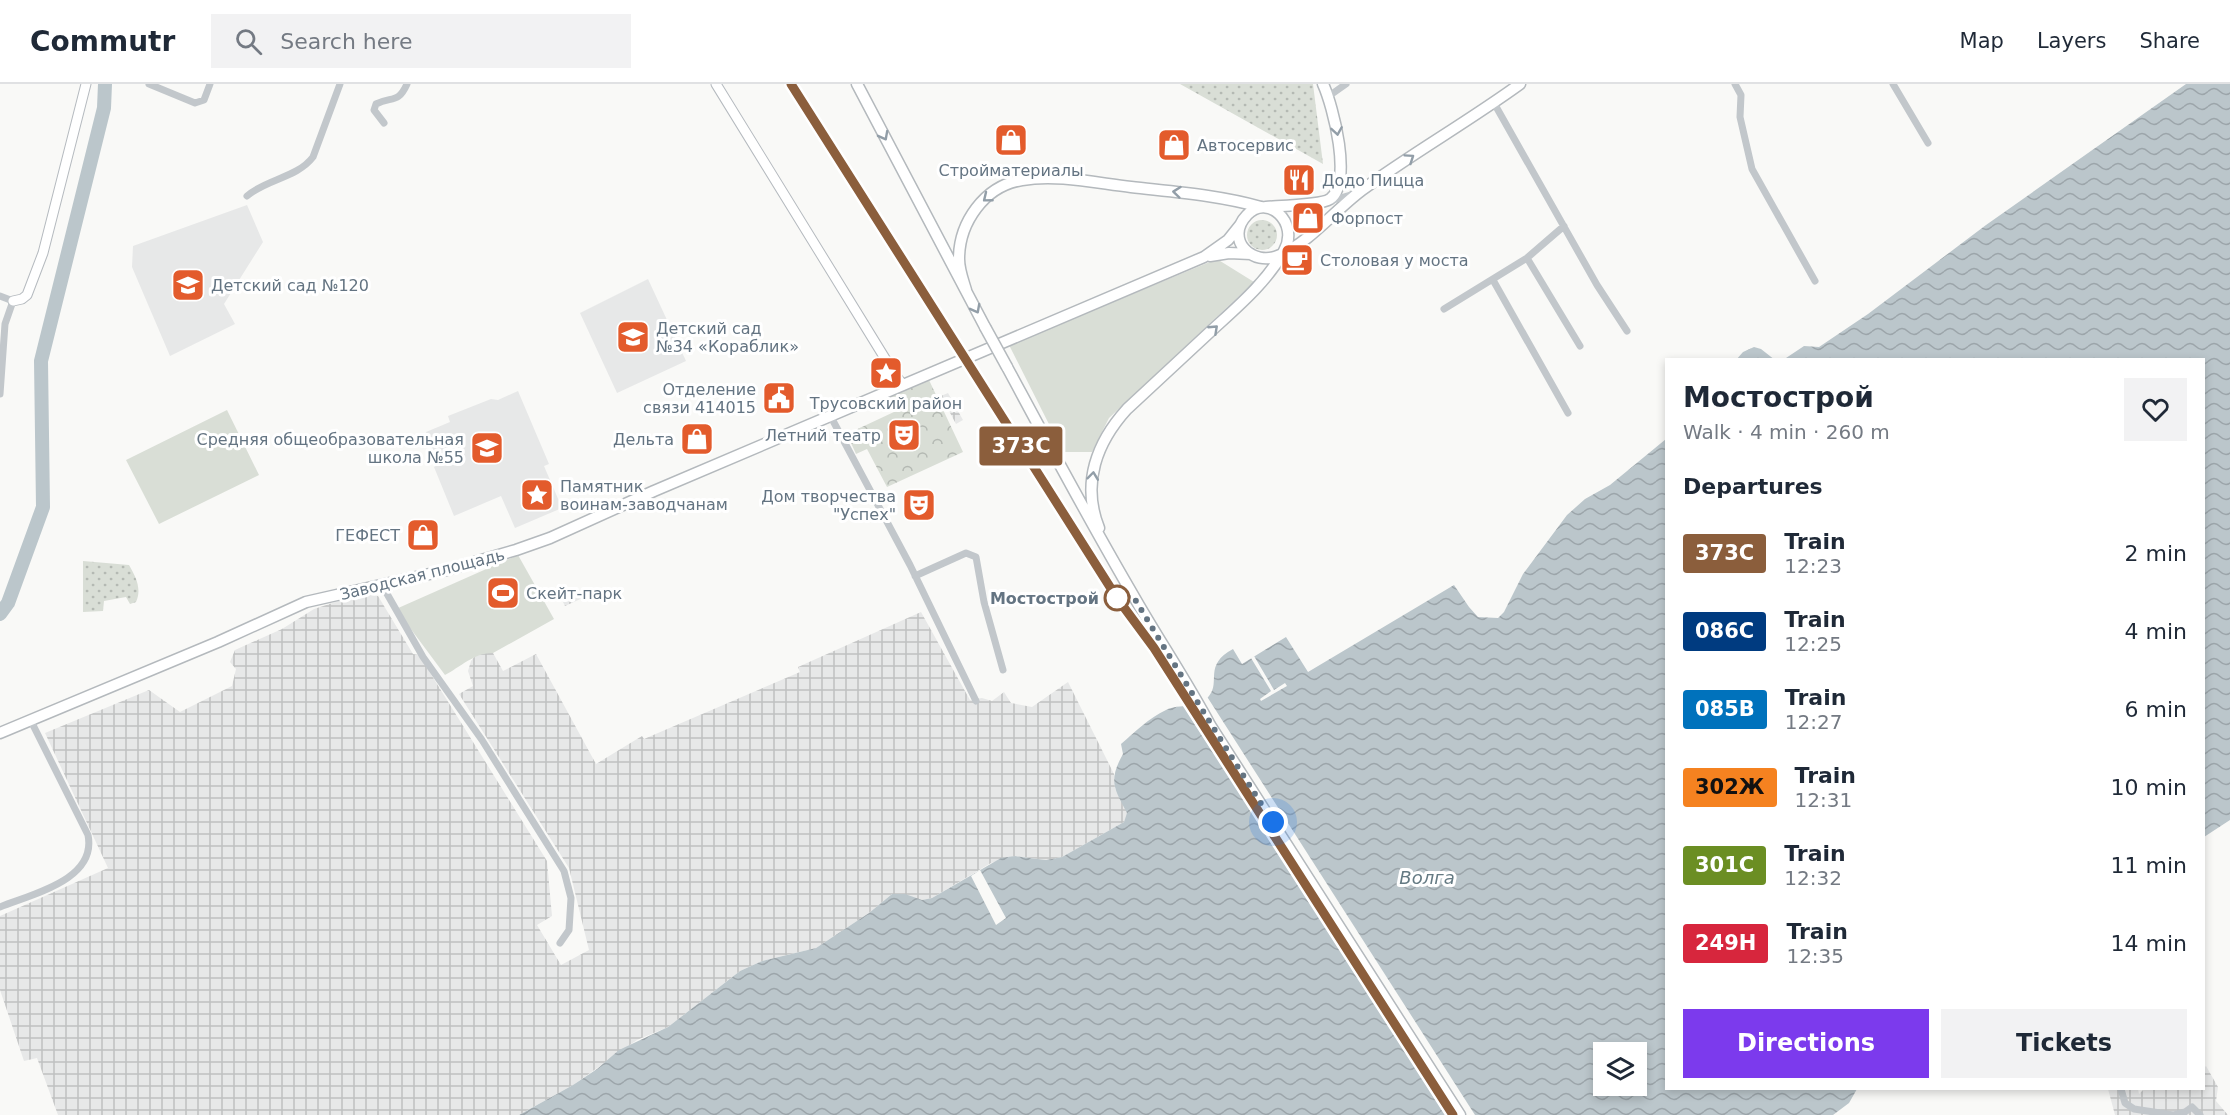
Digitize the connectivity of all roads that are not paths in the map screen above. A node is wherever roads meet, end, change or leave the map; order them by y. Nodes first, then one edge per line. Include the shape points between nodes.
1 (86, 84) edge
2 (150, 84) edge
3 (210, 84) edge
4 (340, 84) edge
5 (407, 84) edge
6 (716, 84) edge
7 (857, 84) edge
8 (1323, 84) edge
9 (1346, 84) edge
10 (1520, 84) edge
11 (1736, 84) edge
12 (1893, 84) edge
13 (1329, 96) junction
14 (1494, 103) junction
15 (384, 123) dead end
16 (1928, 142) dead end
17 (1362, 191) junction
18 (247, 196) dead end
19 (1323, 202) junction
20 (1263, 207) junction
21 (1240, 225) junction
22 (1564, 226) junction
23 (1251, 254) junction
24 (1282, 254) junction
25 (1204, 257) junction
26 (1527, 258) junction
27 (1493, 280) junction
28 (1815, 281) dead end
29 (966, 290) junction
30 (0, 296) edge
31 (13, 302) junction
32 (1444, 309) dead end
33 (1627, 331) dead end
34 (1580, 346) dead end
35 (903, 385) junction
36 (0, 394) edge
37 (1568, 413) dead end
38 (831, 417) junction
39 (1109, 553) junction
40 (915, 576) junction
41 (382, 585) junction
42 (1003, 670) dead end
43 (1192, 690) junction
44 (976, 701) dead end
45 (31, 721) junction
46 (0, 734) edge
47 (0, 907) edge
48 (560, 943) dead end
49 (2121, 1090) edge
50 (1460, 1115) edge
51 (1468, 1115) edge
52 (2174, 1115) edge
53 (2200, 1115) edge

1 - 31 street via 43,253 27,295
2 - 3 street via 195,103 204,100
4 - 18 street via 307,165
5 - 15 street via 396,100 376,104 374,110
6 - 35 street
7 -> 29 main road
8 - 13 main road
9 - 13 street
10 - 14 main road
11 - 28 street via 1752,169
12 - 16 street
13 -> 19 main road via 1340,179 1333,196
17 -> 14 main road
14 - 22 street
17 - 19 street
17 - 24 main road
19 - 20 main road
20 - 21 main road via 1248,213
20 - 24 main road via 1281,216 1289,228
20 -> 29 main road via 1168,191 1059,179 1020,180 987,196 969,220 959,262
21 - 23 main road via 1240,239
21 - 25 main road via 1228,240
22 - 26 street
22 - 33 street
23 - 24 main road via 1263,259
23 - 25 main road
39 -> 24 main road via 1096,521 1092,485 1103,440 1127,408 1250,295
25 - 35 main road, Заводская площадь
26 - 27 street
26 - 34 street
27 - 32 street
27 - 37 street
29 -> 39 main road, bridge
30 - 31 street
31 - 36 street via 5,324
35 - 38 main road, Заводская площадь
38 - 40 street
38 - 41 main road, Заводская площадь via 550,538 478,562
39 - 43 main road
40 - 42 street via 966,554 976,557
40 - 44 street
41 - 45 main road, Заводская площадь via 306,602
41 - 48 street via 423,657 482,741 564,871 571,898 570,930
43 - 50 main road
43 - 51 main road via 1216,721
45 - 46 main road, Заводская площадь
45 - 47 street via 88,835 90,848 68,879
49 - 52 street via 2125,1103 2134,1108
52 - 53 street via 2192,1107

